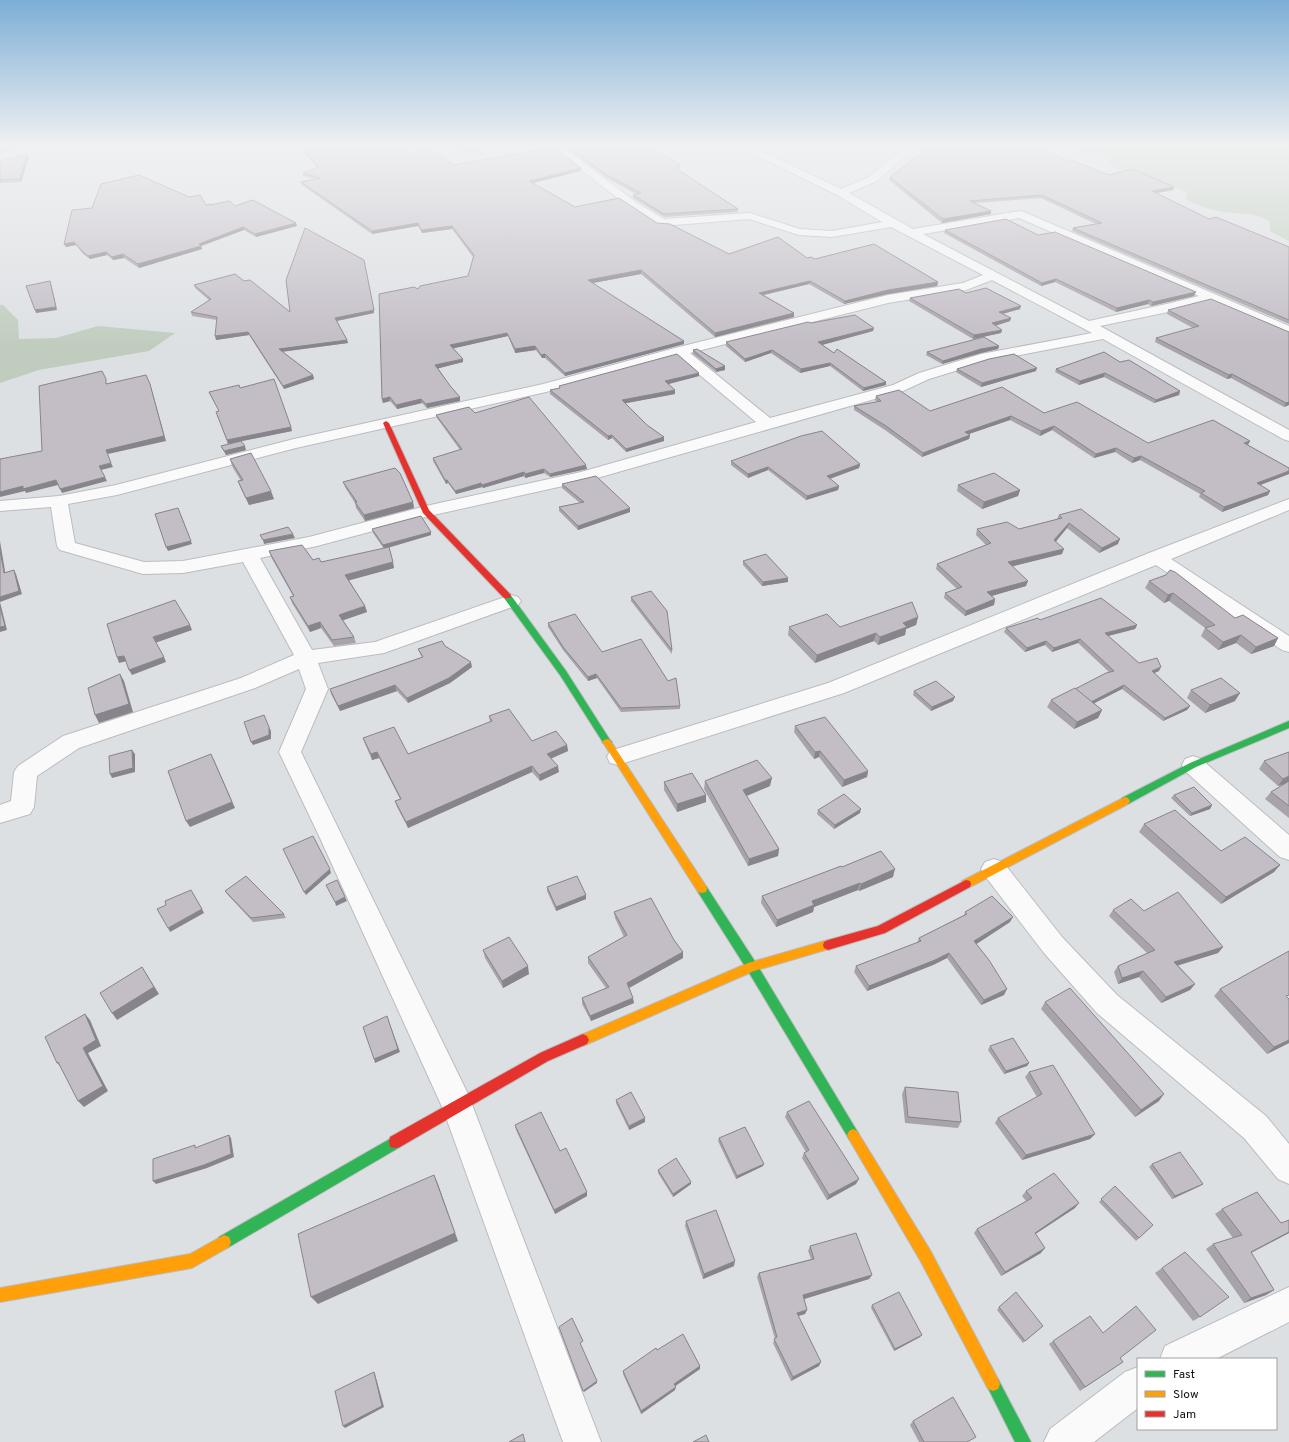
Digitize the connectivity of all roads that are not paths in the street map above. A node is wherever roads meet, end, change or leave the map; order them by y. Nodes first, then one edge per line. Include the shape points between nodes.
1 (643, 211) edge
2 (873, 211) edge
3 (893, 223) junction
4 (911, 233) junction
5 (991, 276) junction
6 (1210, 297) junction
7 (1087, 325) junction
8 (1289, 331) edge
9 (1104, 335) junction
10 (680, 351) junction
11 (386, 423) junction
12 (767, 424) junction
13 (1289, 436) edge
14 (59, 501) junction
15 (1289, 504) edge
16 (0, 506) edge
17 (426, 511) junction
18 (249, 555) junction
19 (1156, 556) junction
20 (511, 601) junction
21 (1289, 645) edge
22 (306, 658) junction
23 (1289, 724) edge
24 (618, 757) junction
25 (1193, 765) junction
26 (0, 814) edge
27 (1289, 850) edge
28 (994, 869) junction
29 (752, 967) junction
30 (457, 1105) junction
31 (1289, 1168) edge
32 (0, 1295) edge
33 (1289, 1304) edge
34 (1180, 1358) edge
35 (1137, 1386) edge
36 (582, 1442) edge
37 (1023, 1442) edge
38 (1064, 1442) edge

1 - 3 street via 662,223 750,216 799,232 832,234
2 - 3 street
3 - 4 street
4 - 5 street
4 - 6 street via 1020,214
5 - 7 street
5 - 10 street via 966,286 888,299
6 - 7 street
6 - 8 street
7 - 9 street
9 - 12 street via 986,357 924,376 898,388
9 - 13 street
10 - 11 street via 546,388
10 - 12 street
11 - 14 street via 117,490
11 - 17 street
12 - 17 street via 584,476
14 - 16 street
14 - 18 street via 66,546 143,568 183,567
15 - 19 street
17 - 18 street via 311,542
17 - 20 street
18 - 22 street
19 - 21 street
19 - 24 street via 836,688
20 - 22 street via 377,648
20 - 24 street via 563,673
22 - 26 street via 248,683 71,742 26,772 22,807
22 - 30 street via 317,689 290,752
23 - 25 street
24 - 29 street
25 - 27 street
25 - 28 street
28 - 29 street via 881,930
28 - 31 street via 1053,945 1107,1004 1255,1127
29 - 30 street via 544,1057
29 - 37 street via 925,1255
30 - 32 street via 192,1261
30 - 36 street
33 - 34 street
35 - 38 street

